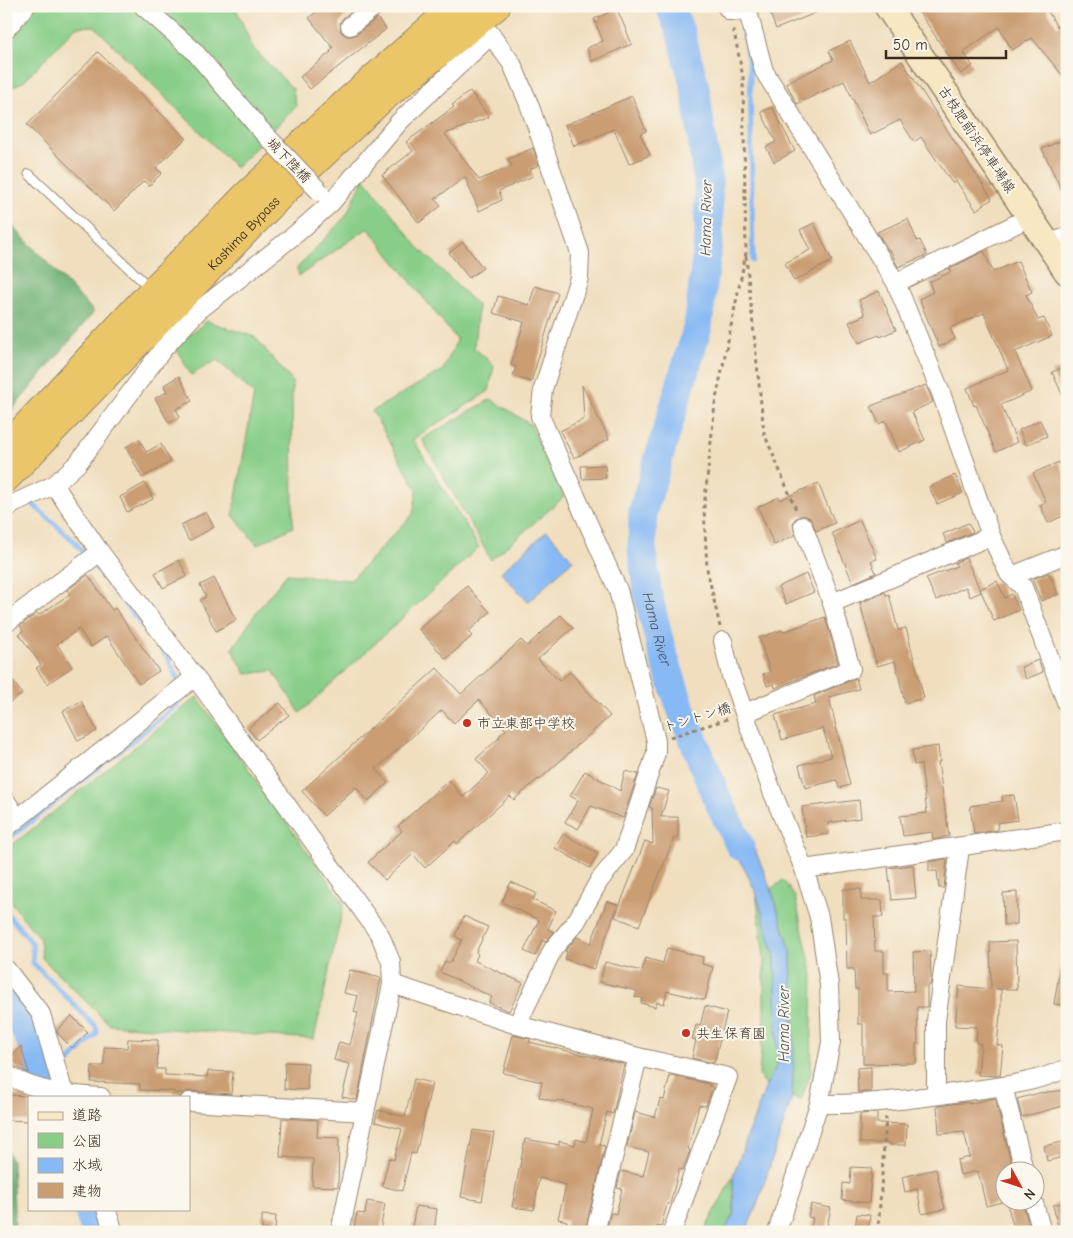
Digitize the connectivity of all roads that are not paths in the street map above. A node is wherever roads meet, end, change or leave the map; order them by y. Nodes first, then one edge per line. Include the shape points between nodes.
1 (26, 6) edge
2 (144, 6) edge
3 (375, 6) edge
4 (887, 6) edge
5 (728, 9) edge
6 (470, 14) edge
7 (350, 26) dead end
8 (6, 28) edge
9 (29, 174) dead end
10 (326, 197) junction
11 (1030, 217) junction
12 (1057, 240) edge
13 (1067, 272) edge
14 (896, 283) junction
15 (162, 300) junction
16 (9, 485) edge
17 (54, 485) junction
18 (803, 526) road end
19 (991, 536) junction
20 (100, 552) junction
21 (1067, 554) edge
22 (1012, 576) junction
23 (832, 603) junction
24 (6, 623) edge
25 (723, 641) road end
26 (185, 685) junction
27 (1067, 704) edge
28 (746, 713) junction
29 (6, 801) edge
30 (12, 823) edge
31 (1067, 831) edge
32 (960, 848) junction
33 (804, 869) junction
34 (6, 969) edge
35 (392, 984) junction
36 (517, 1025) junction
37 (638, 1057) junction
38 (1067, 1068) edge
39 (6, 1074) edge
40 (62, 1085) edge
41 (1003, 1086) junction
42 (936, 1095) junction
43 (99, 1096) edge
44 (190, 1102) edge
45 (819, 1104) junction
46 (365, 1112) junction
47 (1022, 1160) edge
48 (106, 1210) edge
49 (1036, 1210) edge
50 (114, 1232) edge
51 (340, 1232) edge
52 (595, 1232) edge
53 (672, 1232) edge
54 (776, 1232) edge
55 (1042, 1232) edge

1 - 8 street
2 - 10 street, 城下陸橋, bridge via 194,52 258,127
3 - 7 street
4 - 11 main road, 古枝肥前浜停車場線
5 - 14 street via 748,12 764,71
6 - 10 street via 400,121
6 - 15 highway, Kashima Bypass via 347,102 246,196
6 - 36 street via 512,64 580,253 579,278 543,389 540,416 618,590 656,741 656,752 624,850 599,881 576,922 553,949
9 - 15 lane
10 - 17 street via 297,233 198,311 162,348 78,463
11 - 12 main road, 古枝肥前浜停車場線
11 - 14 street
12 - 13 main road, 古枝肥前浜停車場線
14 - 19 street via 941,393
15 - 16 highway, Kashima Bypass
16 - 17 street
17 - 20 street
18 - 23 street
19 - 22 street
19 - 23 street
20 - 24 street
20 - 26 street
21 - 22 street
22 - 27 street via 1023,587
23 - 28 street via 851,669
25 - 28 street
26 - 30 street
26 - 35 street via 380,935 391,962
28 - 33 street via 772,791
29 - 30 street
31 - 32 street
32 - 33 street
32 - 42 street via 936,1021
33 - 45 street via 819,917 829,985 831,1042
34 - 40 street via 41,1014
35 - 36 street
35 - 46 street
36 - 37 street
37 - 52 street
37 - 53 street via 728,1077
38 - 41 street via 1041,1078
39 - 40 street via 34,1087
40 - 43 street
41 - 42 street
41 - 47 street
42 - 45 street via 853,1105
44 - 46 street
45 - 54 street
46 - 51 street
48 - 50 street
49 - 55 street

